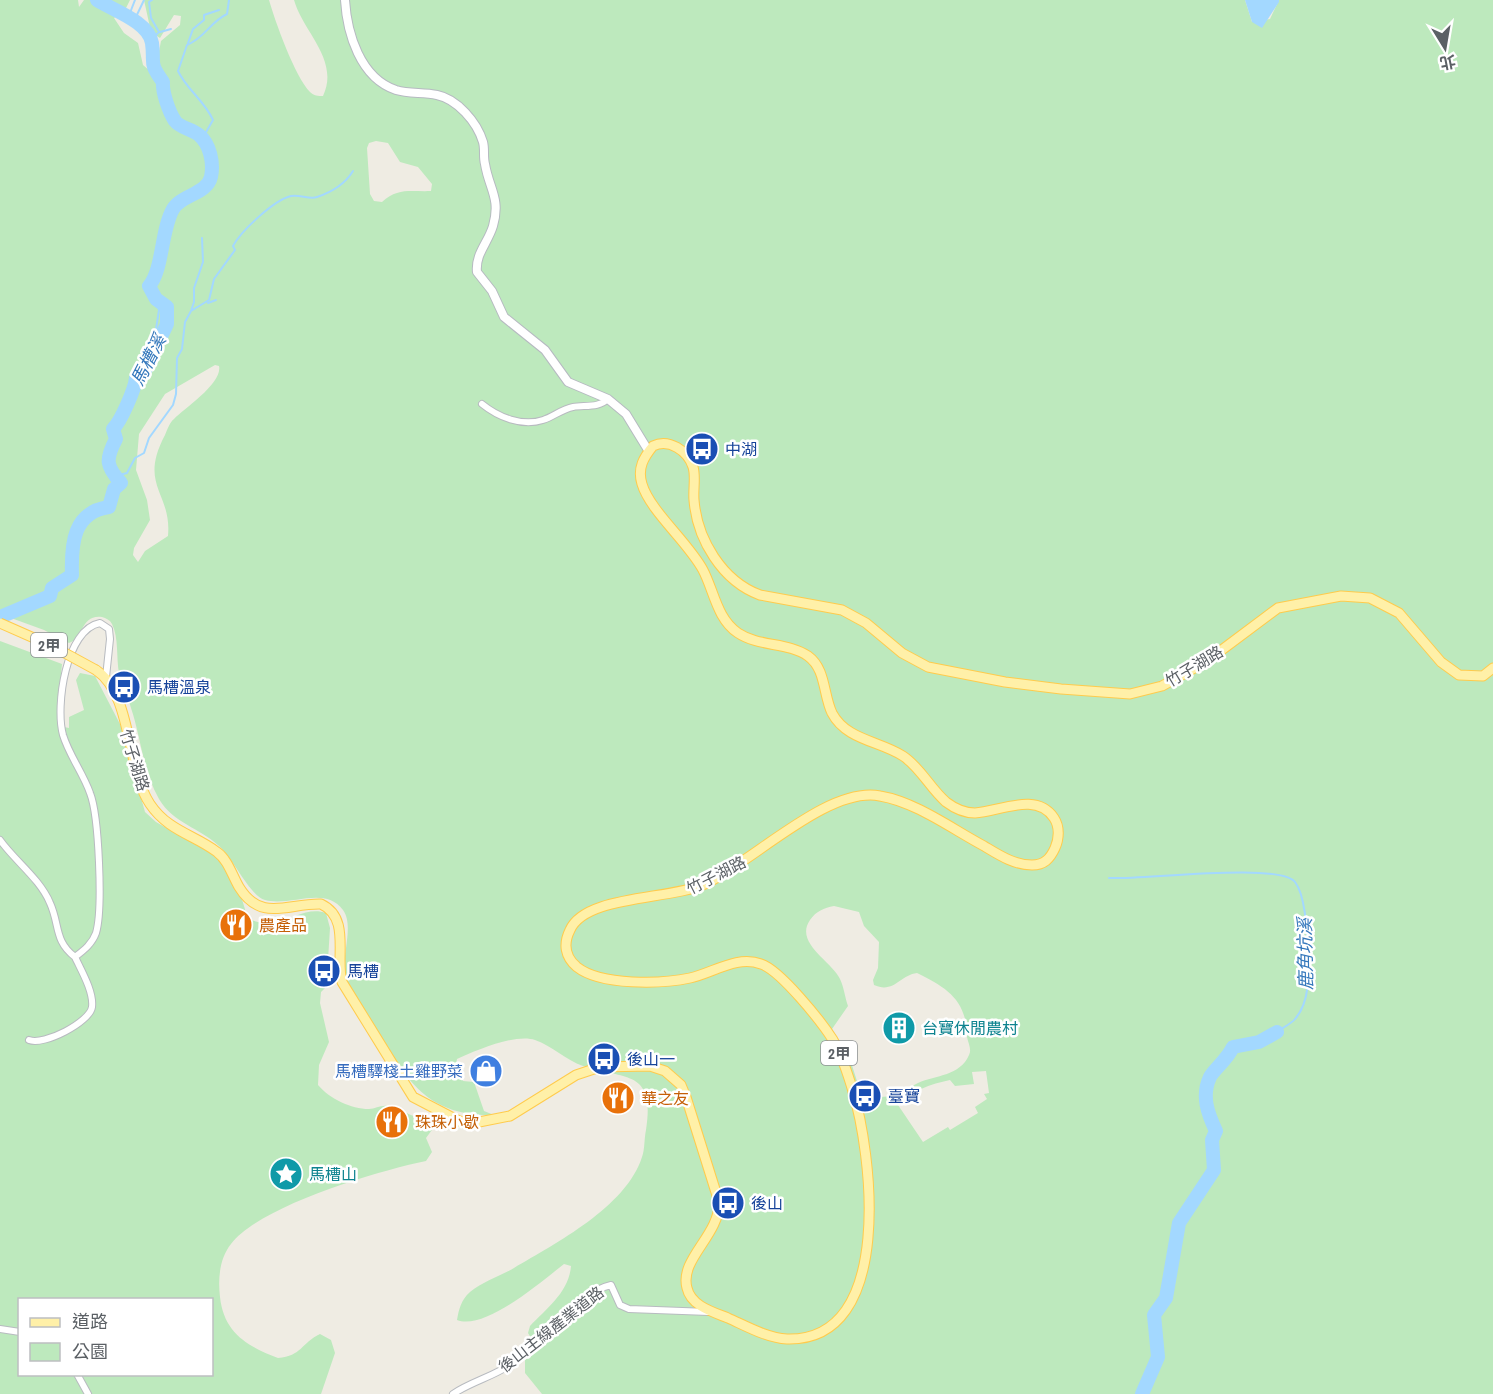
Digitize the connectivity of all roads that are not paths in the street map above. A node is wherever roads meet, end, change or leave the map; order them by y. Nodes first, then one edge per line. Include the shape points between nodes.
1 (345, 0) edge
2 (608, 399) junction
3 (482, 404) dead end
4 (648, 450) junction
5 (0, 623) edge
6 (1493, 668) edge
7 (106, 677) junction
8 (0, 840) edge
9 (75, 957) junction
10 (29, 1040) dead end
11 (713, 1312) junction
12 (0, 1329) edge
13 (18, 1332) edge
14 (78, 1376) edge
15 (88, 1394) edge
16 (453, 1394) edge

1 - 2 street via 346,25 353,45 381,82 404,92 438,95 462,109 476,126 496,201 492,230 479,254 477,272 492,291 504,318 545,350 568,382
2 - 3 street via 602,404 566,408 540,421 513,421
2 - 4 street via 626,414
4 - 6 main road, 竹子湖路 via 665,442 680,448 693,466 697,525 732,578 748,590 842,610 928,667 1005,682 1130,694 1171,681 1278,608 1357,595 1399,613 1441,662 1459,675 1483,676
4 - 11 main road, 竹子湖路 / 2甲 via 642,462 642,484 703,570 721,613 735,632 752,641 812,658 821,673 833,714 845,729 905,757 949,805 975,813 1022,804 1039,806 1053,816 1058,830 1058,841 1048,861 1037,866 1014,863 904,803 858,794 827,806 744,863 707,883 683,893 597,907 572,924 566,942 567,957 592,976 647,981 689,978 747,960 772,969 826,1031 844,1060 859,1111 869,1203 870,1235 854,1299 839,1318 824,1328 794,1339 769,1335
5 - 7 main road, 2甲, bridge via 52,646
7 - 9 street via 110,639 108,629 100,623 87,628 74,649 65,671 60,708 63,736 91,795 100,879 96,932 92,943
7 - 11 main road, 竹子湖路 / 2甲 via 116,697 148,803 156,813 217,852 248,900 261,908 321,904 335,915 340,930 338,967 342,982 413,1098 459,1121 474,1123 510,1116 576,1075 600,1067 650,1066 674,1076 686,1097 719,1202 715,1227 686,1275 689,1295
8 - 9 street via 44,890 64,948
9 - 10 street via 92,1007 87,1016 55,1038
11 - 16 street, 後山主線產業道路 via 629,1309 620,1305 611,1285 600,1287 555,1322 515,1361
12 - 13 street
14 - 15 street

